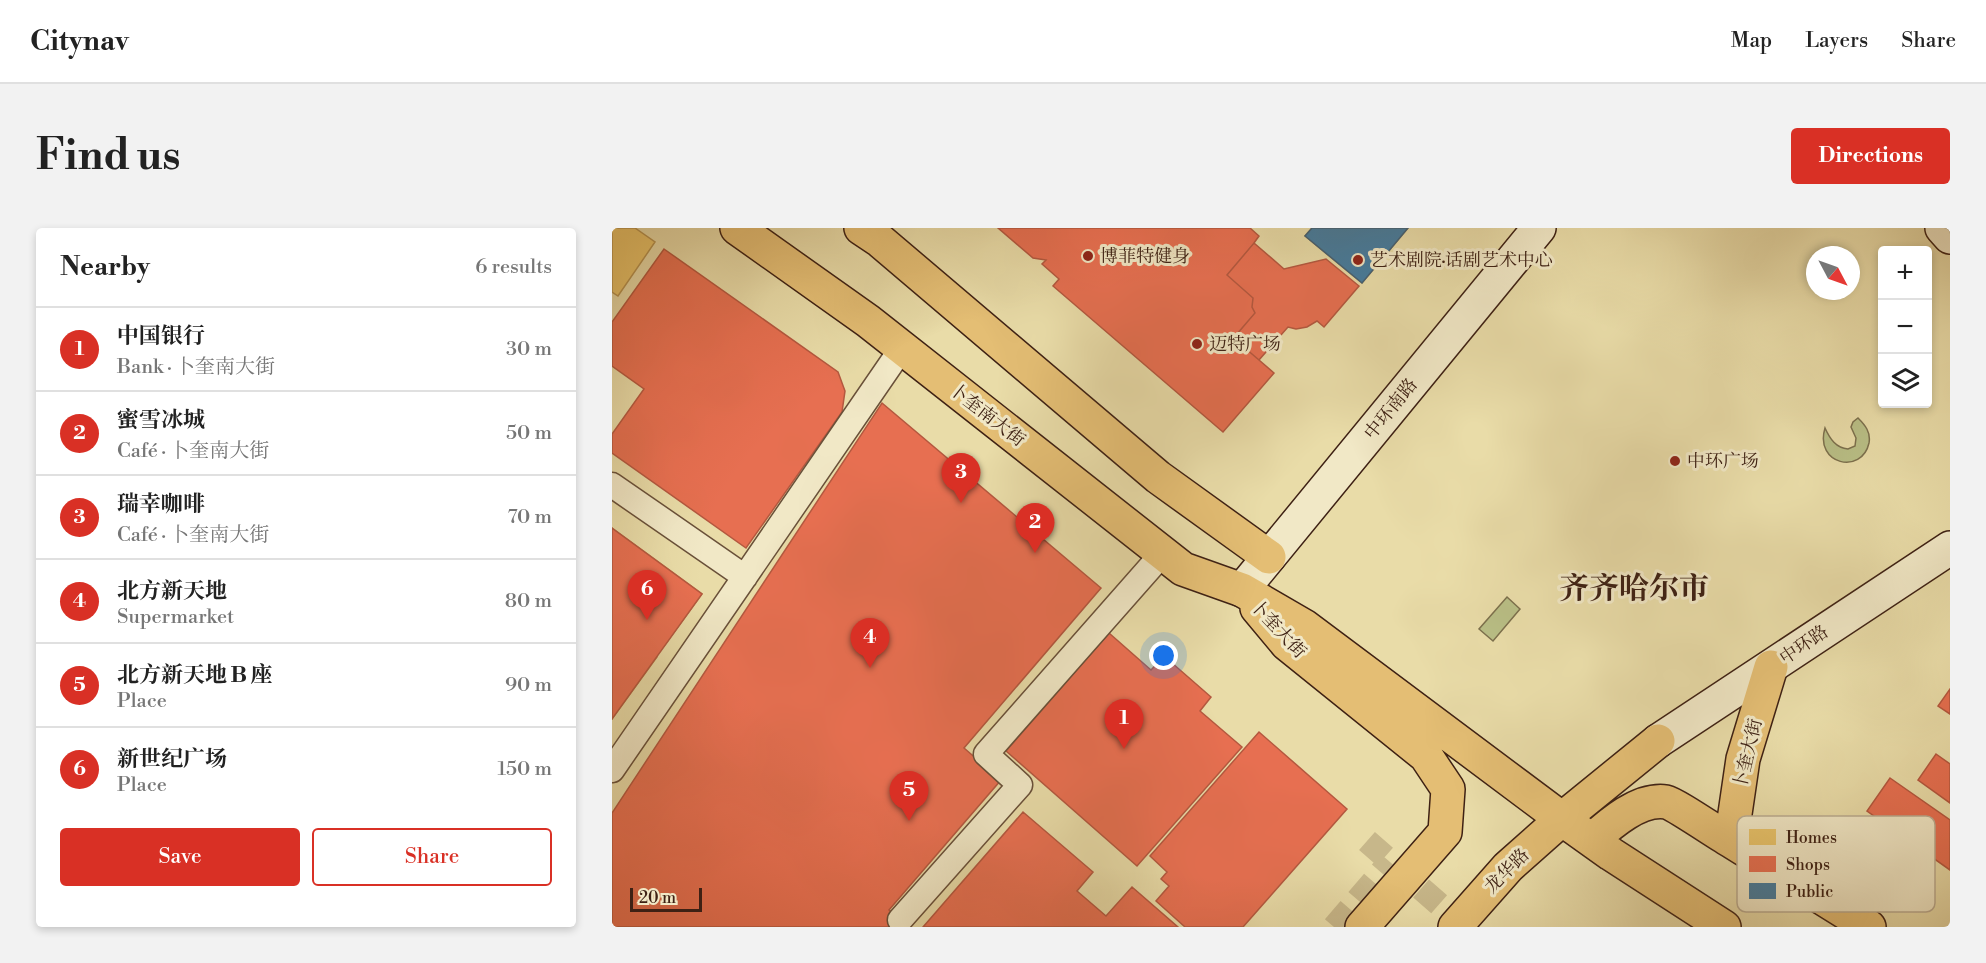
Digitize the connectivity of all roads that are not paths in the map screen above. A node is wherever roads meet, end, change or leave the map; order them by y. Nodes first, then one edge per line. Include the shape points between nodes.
1 (737, 228) edge
2 (861, 228) edge
3 (1539, 228) edge
4 (1942, 228) edge
5 (1950, 237) edge
6 (902, 348) junction
7 (612, 485) edge
8 (1950, 548) edge
9 (1163, 553) junction
10 (1269, 557) junction
11 (745, 576) junction
12 (1242, 590) junction
13 (1771, 667) junction
14 (1658, 741) joint
15 (612, 770) edge
16 (1562, 819) junction
17 (1592, 840) junction
18 (1731, 842) junction
19 (1737, 846) edge
20 (1845, 912) edge
21 (900, 920) dead end
22 (1362, 927) edge
23 (1455, 927) edge
24 (1724, 927) edge
25 (1869, 927) edge

1 - 6 main road, 卜奎南大街
2 - 10 main road via 1158,477
3 - 10 main road, 中环南路
4 - 5 main road
6 - 9 main road, 卜奎南大街
6 - 11 street
7 - 11 street
8 - 13 main road, 中环路
9 - 12 main road, 卜奎南大街 via 1183,569
9 - 21 street via 986,754 1020,785
10 - 12 main road, 中环南路
11 - 15 street
12 - 16 main road, 卜奎大街 via 1304,626
12 - 22 main road, 卜奎大街 via 1287,644 1426,756 1448,789 1445,832
13 - 14 main road, 中环路
13 - 18 main road, 卜奎大街 via 1743,759
14 - 16 main road, 龙华路
16 - 17 main road
16 - 23 main road, 龙华路 via 1508,867
17 - 18 main road via 1642,805 1667,802
17 - 24 main road
18 - 19 main road
20 - 25 main road

